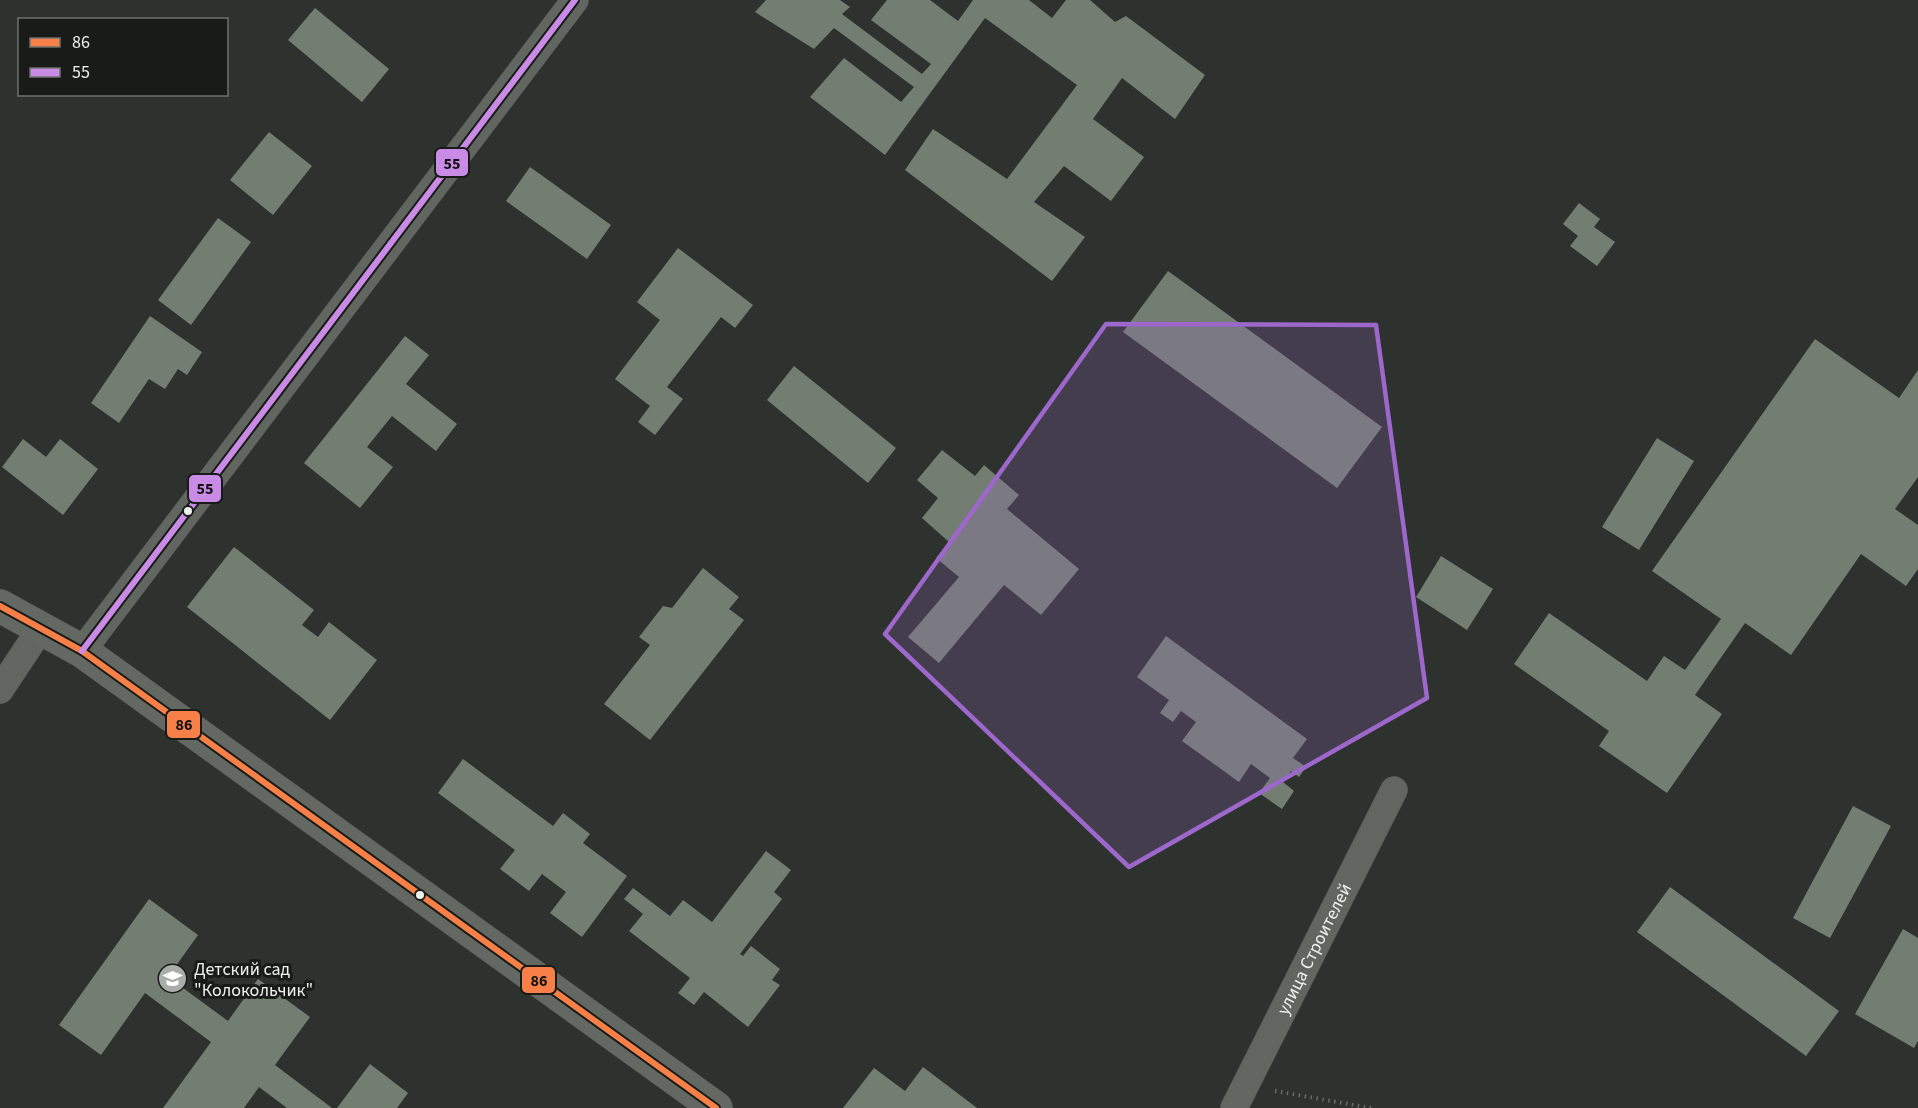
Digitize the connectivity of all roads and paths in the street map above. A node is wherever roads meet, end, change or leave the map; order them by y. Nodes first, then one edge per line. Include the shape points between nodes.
1 (575, 0) edge
2 (0, 606) edge
3 (41, 628) junction
4 (82, 651) junction
5 (0, 690) edge
6 (1394, 790) dead end
7 (1240, 1097) edge
8 (716, 1108) edge
9 (1371, 1108) edge

1 - 4 street
2 - 3 main road
3 - 4 main road
3 - 5 street
4 - 8 main road
6 - 7 street, улица Строителей
7 - 9 path

